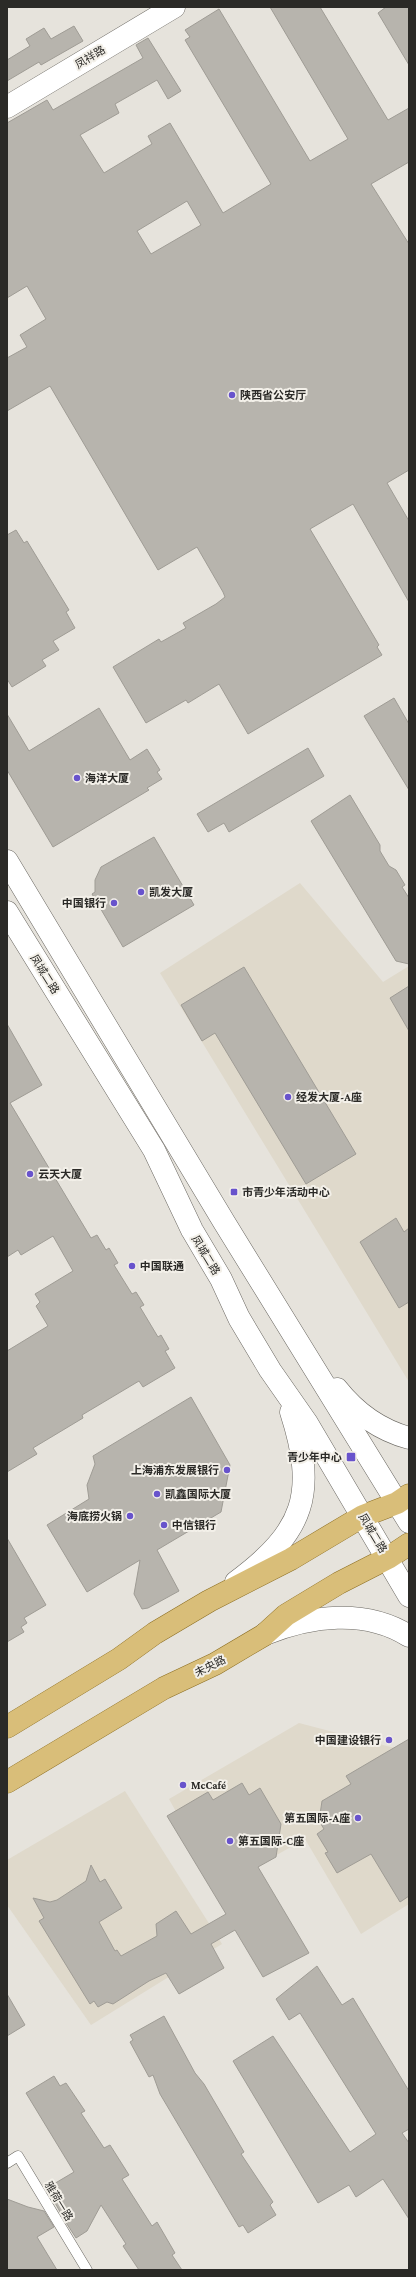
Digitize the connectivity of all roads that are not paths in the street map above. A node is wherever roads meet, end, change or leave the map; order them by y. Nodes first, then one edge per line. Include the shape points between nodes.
1 (174, 7) edge
2 (7, 107) edge
3 (7, 861) edge
4 (7, 912) edge
5 (300, 1345) junction
6 (270, 1370) junction
7 (409, 1438) edge
8 (403, 1499) edge
9 (363, 1516) junction
10 (409, 1522) edge
11 (409, 1544) edge
12 (388, 1558) junction
13 (409, 1596) edge
14 (209, 1601) junction
15 (264, 1635) junction
16 (409, 1636) edge
17 (7, 1727) edge
18 (7, 1782) edge
19 (7, 2162) edge
20 (87, 2270) edge

1 - 2 main road, 凤祥路
3 - 5 main road
4 - 6 main road, 凤城二路 via 154,1150 192,1230
5 - 7 main road via 361,1414 373,1424
5 - 8 main road
6 - 9 main road, 凤城二路 via 307,1423
6 - 14 main road via 291,1413 305,1467 301,1501 290,1529 276,1548 248,1573
8 - 9 main road
8 - 10 main road
9 - 12 main road, 凤城二路
9 - 14 main road via 291,1559
11 - 12 main road, 未央路
12 - 13 main road, 凤城二路
12 - 15 main road, 未央路 via 326,1591 286,1616
14 - 17 main road
15 - 16 main road via 301,1622 347,1618 383,1624
15 - 18 main road, 未央路 via 215,1664 164,1688
19 - 20 lane, 雅荷一路 via 18,2156

